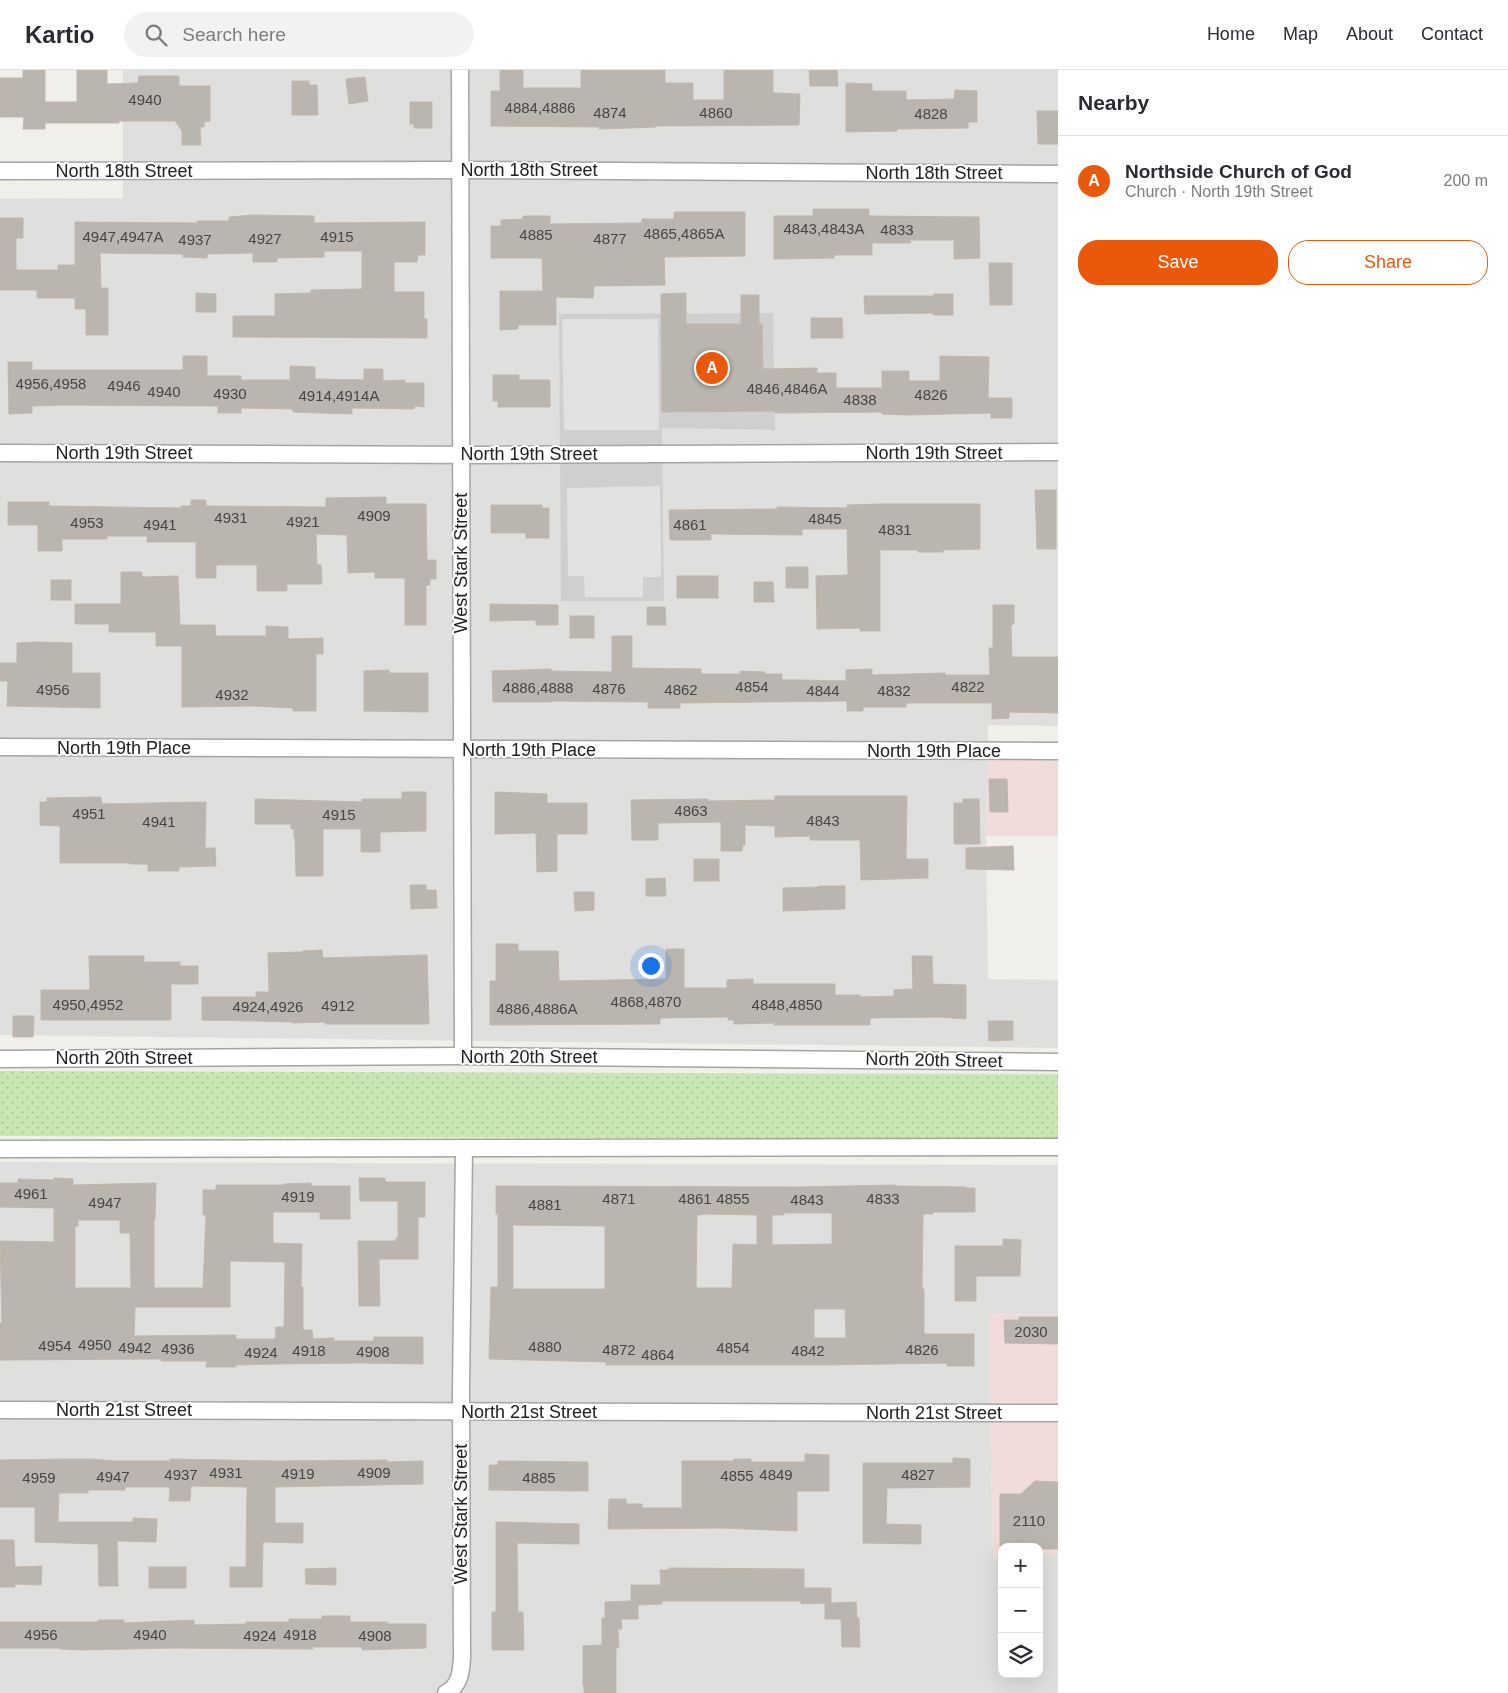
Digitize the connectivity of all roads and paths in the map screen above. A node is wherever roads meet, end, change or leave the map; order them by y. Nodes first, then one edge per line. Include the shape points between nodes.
1 (460, 70) edge
2 (460, 170) junction
3 (0, 171) edge
4 (1058, 174) edge
5 (1058, 452) edge
6 (0, 453) edge
7 (461, 454) junction
8 (0, 747) edge
9 (462, 749) junction
10 (1058, 751) edge
11 (462, 1056) junction
12 (0, 1058) edge
13 (1058, 1062) edge
14 (1058, 1147) edge
15 (464, 1148) junction
16 (0, 1149) edge
17 (0, 1410) edge
18 (461, 1412) junction
19 (1058, 1413) edge
20 (446, 1693) edge

1 - 2 street, West Stark Street
2 - 3 street, North 18th Street
2 - 4 street, North 18th Street
2 - 7 street, West Stark Street
5 - 7 street, North 19th Street
6 - 7 street, North 19th Street
7 - 9 street, West Stark Street
8 - 9 street, North 19th Place
9 - 10 street, North 19th Place
9 - 11 street, West Stark Street
11 - 12 street, North 20th Street
11 - 13 street, North 20th Street
14 - 15 street
15 - 16 street
15 - 18 street, West Stark Street
17 - 18 street, North 21st Street
18 - 19 street, North 21st Street
18 - 20 street, West Stark Street via 462,1658 456,1685

